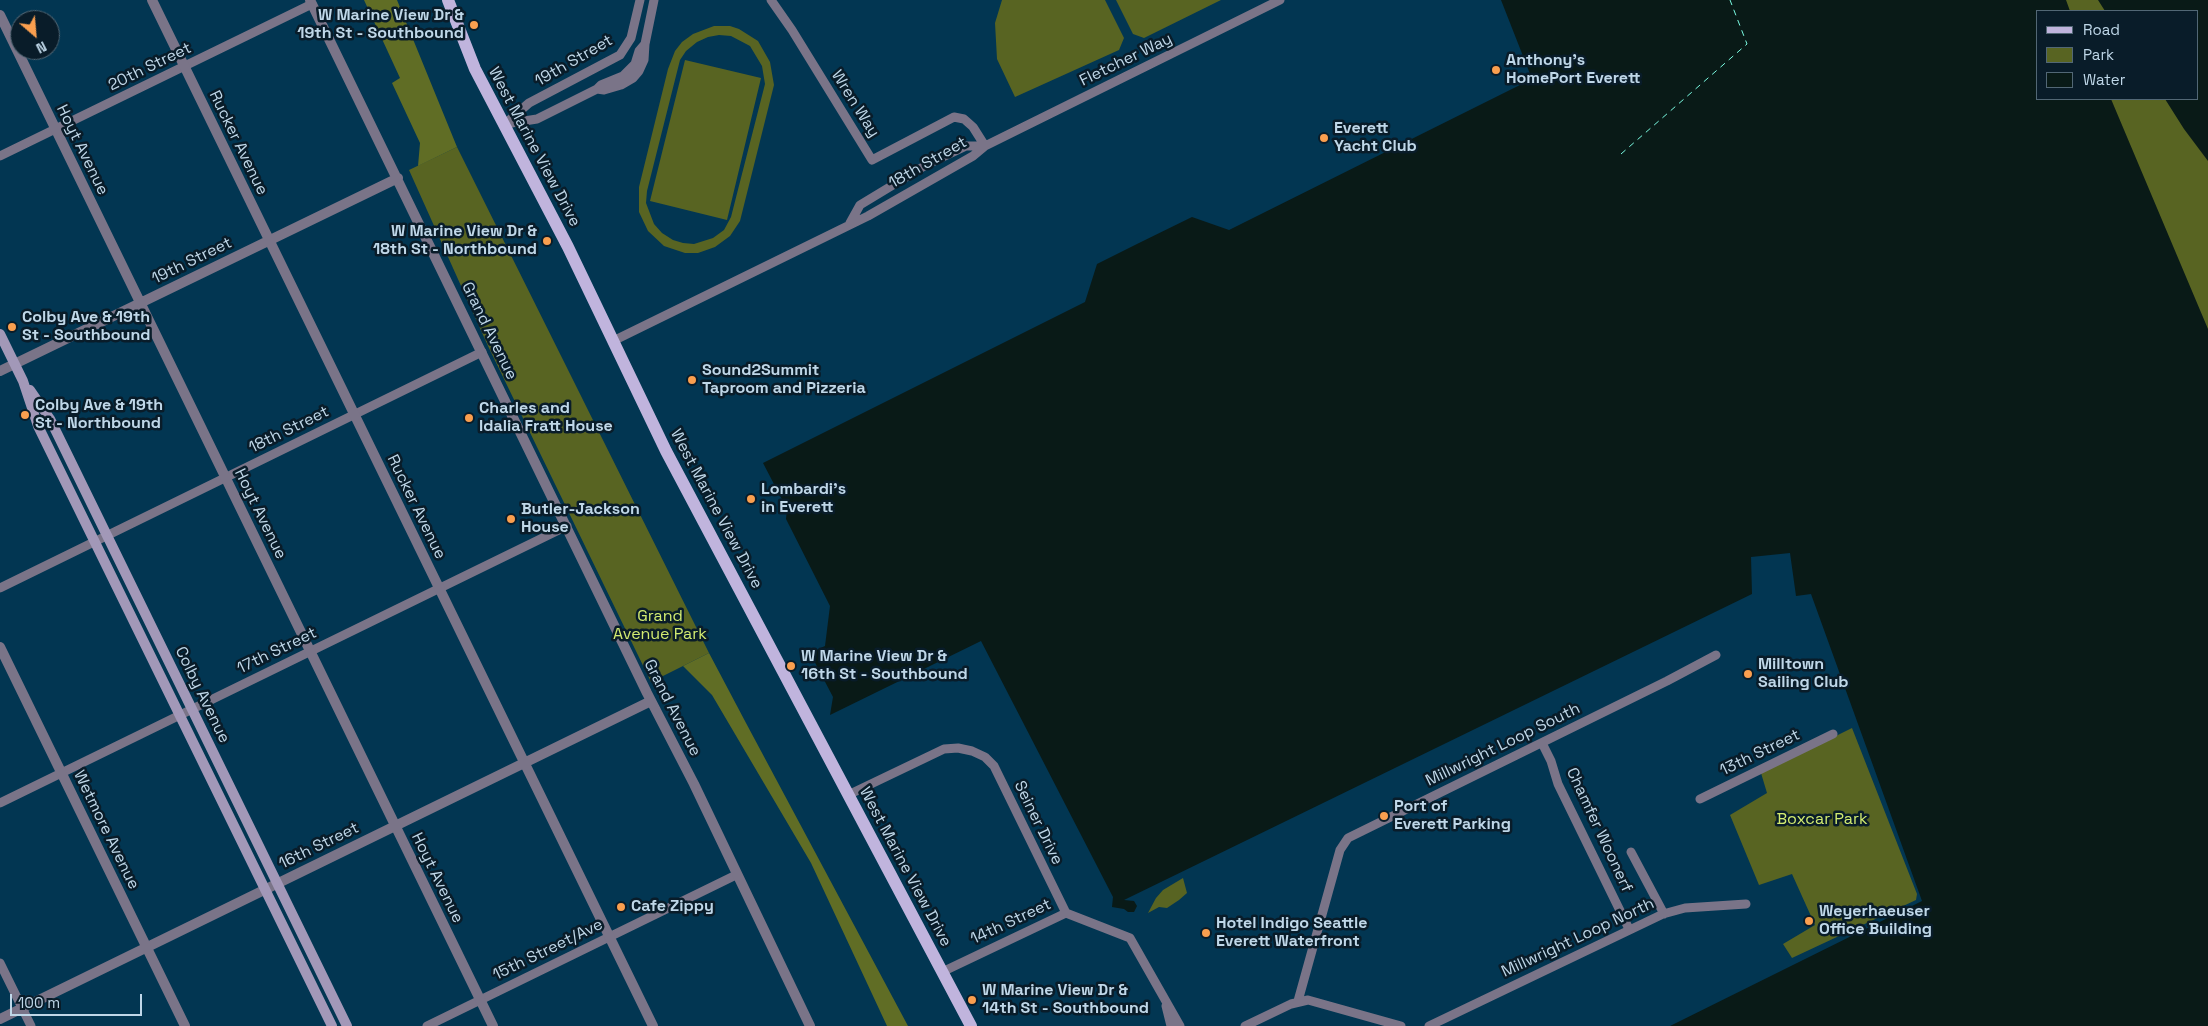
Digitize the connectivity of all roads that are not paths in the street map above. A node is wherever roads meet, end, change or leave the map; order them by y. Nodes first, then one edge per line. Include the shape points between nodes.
1 (152, 0) edge
2 (448, 0) edge
3 (640, 0) edge
4 (654, 0) edge
5 (771, 0) edge
6 (1280, 0) edge
7 (311, 2) edge
8 (0, 15) edge
9 (185, 67) junction
10 (504, 124) junction
11 (55, 129) junction
12 (985, 146) junction
13 (0, 156) edge
14 (398, 178) junction
15 (850, 223) junction
16 (269, 240) junction
17 (140, 302) junction
18 (0, 334) edge
19 (612, 340) junction
20 (482, 352) junction
21 (15, 364) junction
22 (0, 371) edge
23 (23, 381) junction
24 (355, 415) junction
25 (225, 478) junction
26 (567, 526) junction
27 (107, 535) junction
28 (95, 542) junction
29 (0, 588) edge
30 (439, 589) junction
31 (0, 648) edge
32 (310, 651) junction
33 (1716, 655) dead end
34 (651, 701) junction
35 (192, 709) junction
36 (180, 715) junction
37 (1833, 734) dead end
38 (1542, 743) junction
39 (524, 763) junction
40 (62, 773) junction
41 (848, 795) junction
42 (1700, 799) dead end
43 (0, 803) edge
44 (395, 826) junction
45 (1630, 852) dead end
46 (736, 875) junction
47 (277, 883) junction
48 (265, 890) junction
49 (1746, 904) dead end
50 (1066, 913) junction
51 (1664, 914) junction
52 (1629, 929) junction
53 (610, 937) junction
54 (147, 947) junction
55 (0, 963) edge
56 (942, 972) junction
57 (1164, 999) junction
58 (480, 1000) junction
59 (1298, 1001) junction
60 (22, 1008) junction
61 (0, 1019) edge
62 (31, 1026) edge
63 (184, 1026) edge
64 (332, 1026) edge
65 (347, 1026) edge
66 (427, 1026) edge
67 (493, 1026) edge
68 (653, 1026) edge
69 (810, 1026) edge
70 (970, 1026) edge
71 (1171, 1026) edge
72 (1180, 1026) edge
73 (1245, 1026) edge
74 (1402, 1026) edge
75 (1429, 1026) edge

1 - 9 street, Rucker Avenue
2 - 10 main road, West Marine View Drive via 475,69
3 - 10 street, 19th Street via 631,38 620,55 529,104
4 - 10 street, 19th Street via 644,60 633,78 604,90 597,89 537,119
5 - 12 street, Wren Way via 872,160 954,117 964,119 973,127
6 - 12 street, Fletcher Way
7 - 9 street, 20th Street
7 - 14 street, Grand Avenue
8 - 11 street, Hoyt Avenue
9 - 11 street, 20th Street
9 - 16 street, Rucker Avenue
10 - 19 main road, West Marine View Drive
11 - 13 street, 20th Street
11 - 17 street, Hoyt Avenue
12 - 15 street, 18th Street via 868,216
12 - 15 street, 18th Street via 966,146 926,165 860,206
14 - 16 street, 19th Street
14 - 20 street, Grand Avenue
15 - 19 street, 18th Street
16 - 17 street, 19th Street
16 - 24 street, Rucker Avenue
17 - 21 street, 19th Street
17 - 25 street, Hoyt Avenue
18 - 21 main road, Colby Avenue
19 - 41 main road, West Marine View Drive via 666,450
20 - 24 street, 18th Street
20 - 26 street, Grand Avenue
21 - 22 street, 19th Street
21 - 23 main road, Colby Avenue
23 - 27 main road, Colby Avenue via 50,419
23 - 28 main road, Colby Avenue via 38,426
24 - 25 street, 18th Street
24 - 30 street, Rucker Avenue
25 - 27 street, 18th Street
25 - 32 street, Hoyt Avenue
26 - 30 street, 17th Street
26 - 34 street, Grand Avenue
27 - 28 street, 18th Street
27 - 35 main road, Colby Avenue
28 - 29 street, 18th Street
28 - 36 main road, Colby Avenue
30 - 32 street, 17th Street
30 - 39 street, Rucker Avenue
31 - 40 street, Wetmore Avenue
32 - 35 street, 17th Street
32 - 44 street, Hoyt Avenue
33 - 38 street, Millwright Loop South
34 - 39 street, 16th Street
34 - 46 street, Grand Avenue
35 - 36 street, 17th Street
35 - 47 main road, Colby Avenue
36 - 40 street, 17th Street
36 - 48 main road, Colby Avenue
37 - 42 street, 13th Street
38 - 52 street, Chamfer Woonerf via 1558,784
38 - 59 street, Millwright Loop South via 1348,838 1341,847
39 - 44 street, 16th Street
39 - 53 street, Rucker Avenue
40 - 43 street, 17th Street
40 - 54 street, Wetmore Avenue
41 - 50 street, Seiner Drive via 944,749 958,748 985,757 994,766
41 - 56 main road, West Marine View Drive
44 - 47 street, 16th Street
44 - 58 street, Hoyt Avenue
45 - 51 street
46 - 53 street, 15th Street/Ave
46 - 69 street, Grand Avenue
47 - 48 street, 16th Street
47 - 65 main road, Colby Avenue
48 - 54 street, 16th Street
48 - 64 main road, Colby Avenue
49 - 51 street, Millwright Loop North via 1685,908
50 - 56 street, 14th Street
50 - 57 street via 1130,938
51 - 52 street, Millwright Loop North
52 - 75 street, Millwright Loop North
53 - 58 street, 15th Street/Ave
53 - 68 street, Rucker Avenue
54 - 60 street, 16th Street
54 - 63 street, Wetmore Avenue
55 - 60 street
56 - 70 main road, West Marine View Drive
57 - 71 street
57 - 72 street
58 - 66 street, 15th Street/Ave
58 - 67 street, Hoyt Avenue
59 - 73 street
59 - 74 street via 1317,1001
60 - 61 street, 16th Street
60 - 62 street

